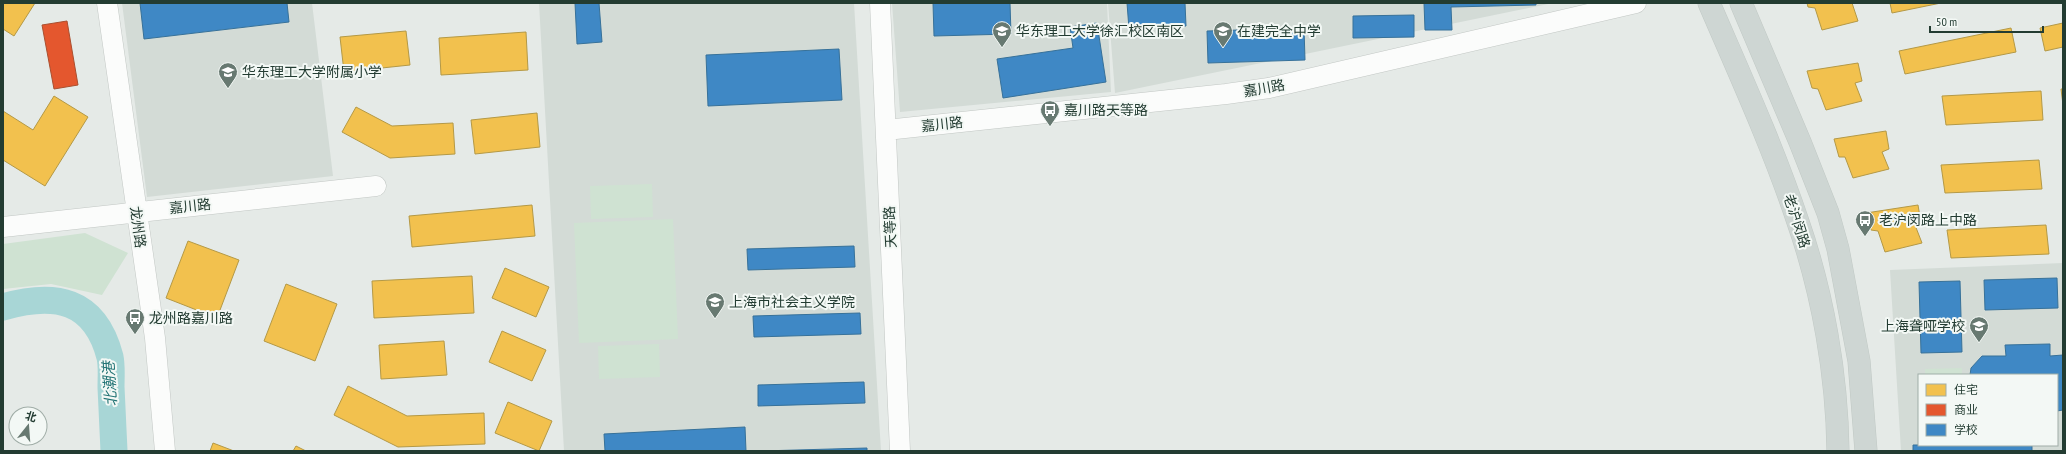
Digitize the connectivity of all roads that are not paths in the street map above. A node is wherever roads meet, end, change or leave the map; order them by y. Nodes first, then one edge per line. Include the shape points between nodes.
1 (107, 3) edge
2 (880, 3) edge
3 (1636, 3) edge
4 (1709, 3) edge
5 (1741, 3) edge
6 (886, 130) junction
7 (376, 186) dead end
8 (136, 212) junction
9 (3, 227) edge
10 (164, 451) edge
11 (900, 451) edge
12 (1838, 451) edge
13 (1866, 451) edge

1 - 8 street, 龙州路
2 - 6 street, 天等路
3 - 6 street, 嘉川路 via 1270,88
4 - 12 main road, 老沪闵路 via 1773,154 1799,223 1818,292 1827,343
5 - 13 main road via 1828,213 1838,249 1859,361
6 - 11 street, 天等路
7 - 8 street, 嘉川路
8 - 9 street, 嘉川路
8 - 10 street, 龙州路 via 155,338

